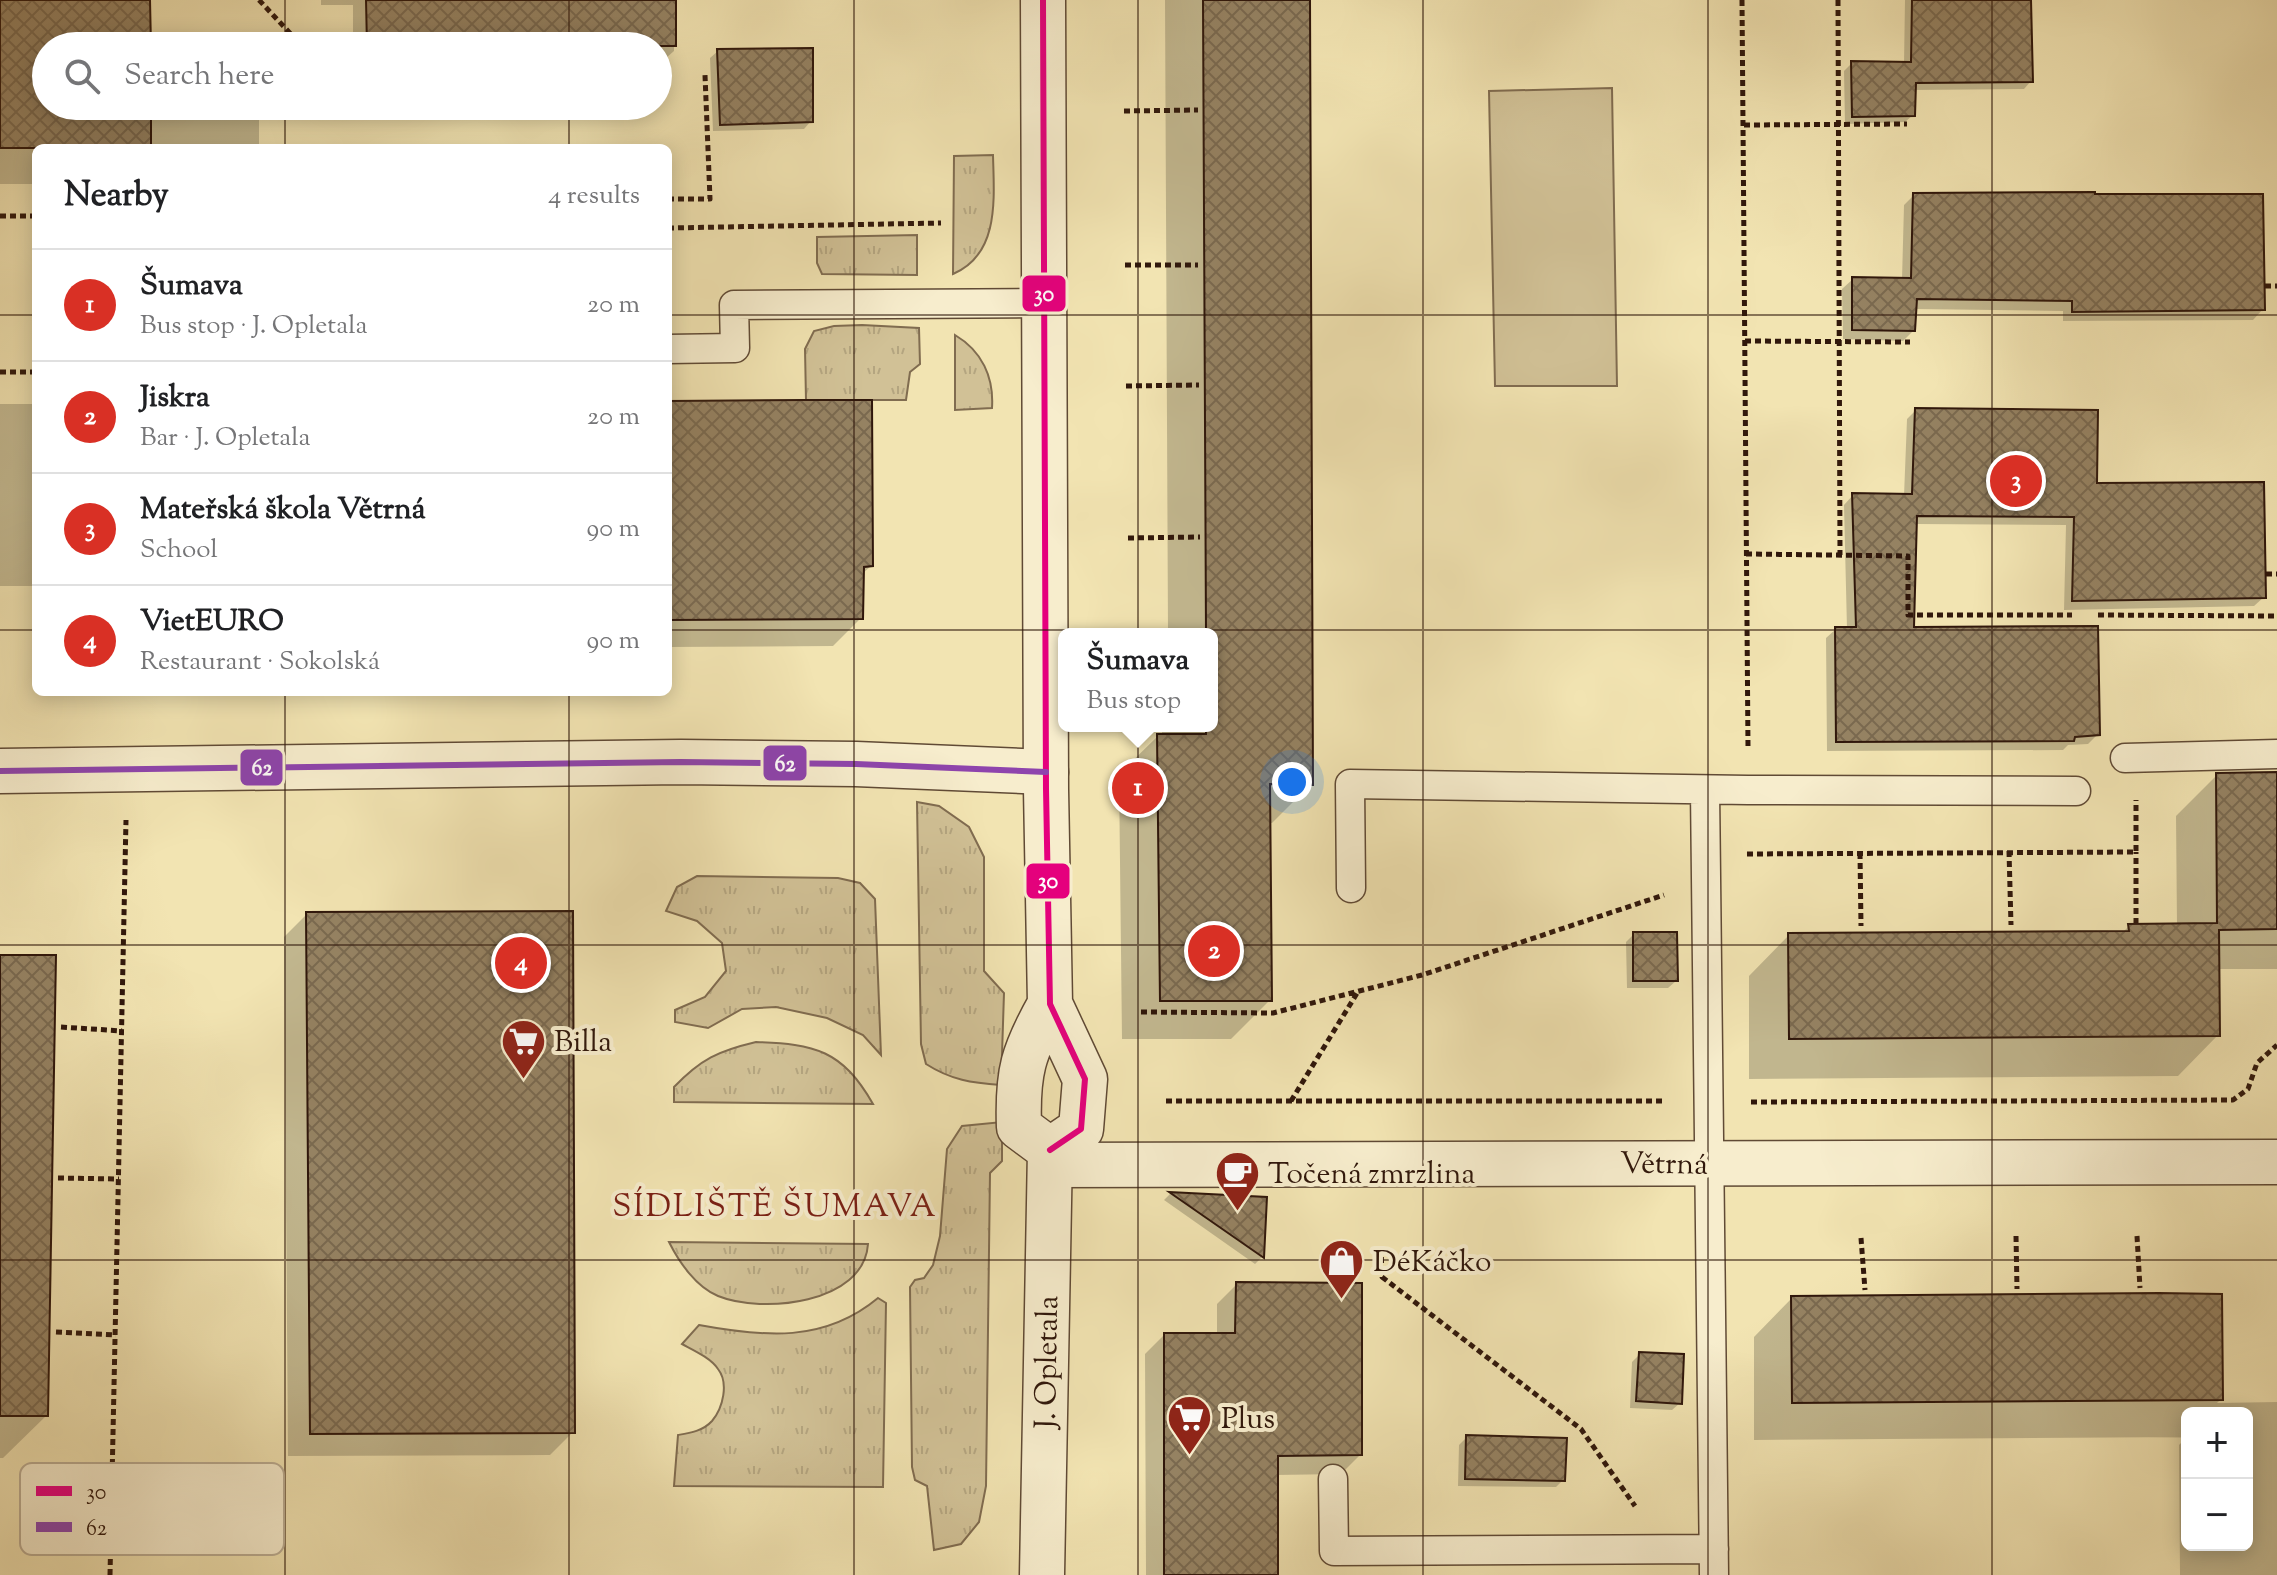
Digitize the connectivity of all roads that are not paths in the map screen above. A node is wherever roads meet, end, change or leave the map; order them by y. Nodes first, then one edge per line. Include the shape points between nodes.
1 (1043, 0) edge
2 (1044, 303) junction
3 (672, 349) edge
4 (2277, 754) edge
5 (2125, 758) dead end
6 (0, 771) edge
7 (1046, 772) junction
8 (1705, 790) junction
9 (2076, 791) dead end
10 (1351, 888) dead end
11 (1050, 1004) junction
12 (1050, 1157) junction
13 (2277, 1162) edge
14 (1710, 1164) junction
15 (1333, 1479) dead end
16 (1714, 1562) edge
17 (1042, 1575) edge

1 - 2 street
2 - 3 lane via 734,305 735,348
2 - 7 street
4 - 5 lane
6 - 7 street via 681,762
7 - 11 street
8 - 9 lane
8 - 10 lane via 1350,784
8 - 14 lane
11 - 12 street via 1031,1039 1018,1100 1019,1127
11 - 12 street via 1085,1079 1081,1129
12 - 14 street, Větrná
12 - 17 street, J. Opletala
13 - 14 street, Větrná
14 - 16 lane
15 - 16 lane via 1334,1551 1665,1550

